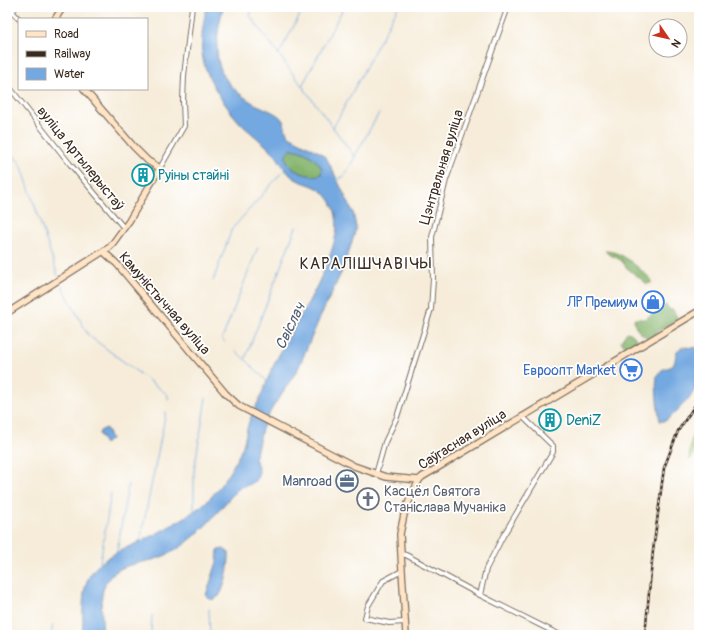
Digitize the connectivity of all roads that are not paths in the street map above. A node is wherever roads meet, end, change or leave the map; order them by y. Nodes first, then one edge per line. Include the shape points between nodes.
1 (8, 7) edge
2 (16, 7) edge
3 (63, 7) edge
4 (192, 7) edge
5 (508, 7) edge
6 (12, 12) junction
7 (18, 18) edge
8 (56, 18) edge
9 (7, 84) edge
10 (85, 90) edge
11 (160, 168) junction
12 (124, 228) junction
13 (104, 252) junction
14 (699, 311) edge
15 (7, 313) edge
16 (522, 416) junction
17 (376, 474) junction
18 (419, 480) junction
19 (400, 554) junction
20 (402, 571) junction
21 (480, 595) junction
22 (405, 622) junction
23 (406, 635) edge
24 (560, 635) edge

1 - 6 street
2 - 6 street
3 - 8 street
4 - 11 street, Камуністычная вуліца via 185,66 184,126
5 - 17 street, Цэнтральная вуліца via 446,180 432,237 431,310
6 - 7 street
9 - 12 street, вуліца Артылерыстаў
10 - 11 street via 134,147 148,161
11 - 12 street, Камуністычная вуліца
12 - 13 street, Камуністычная вуліца
13 - 15 street
13 - 17 street, Камуністычная вуліца via 234,402 349,464
14 - 16 street, Саўгасная вуліца
16 - 18 street, Саўгасная вуліца
16 - 21 street, Саўгасная вуліца via 553,446 553,452 486,569
17 - 18 street
18 - 19 street, Саўгасная вуліца via 404,514
19 - 20 street, Саўгасная вуліца
19 - 21 street
20 - 22 street, Саўгасная вуліца
20 - 22 street via 383,581 368,606 365,618 389,623
21 - 24 street
22 - 23 street, Саўгасная вуліца

